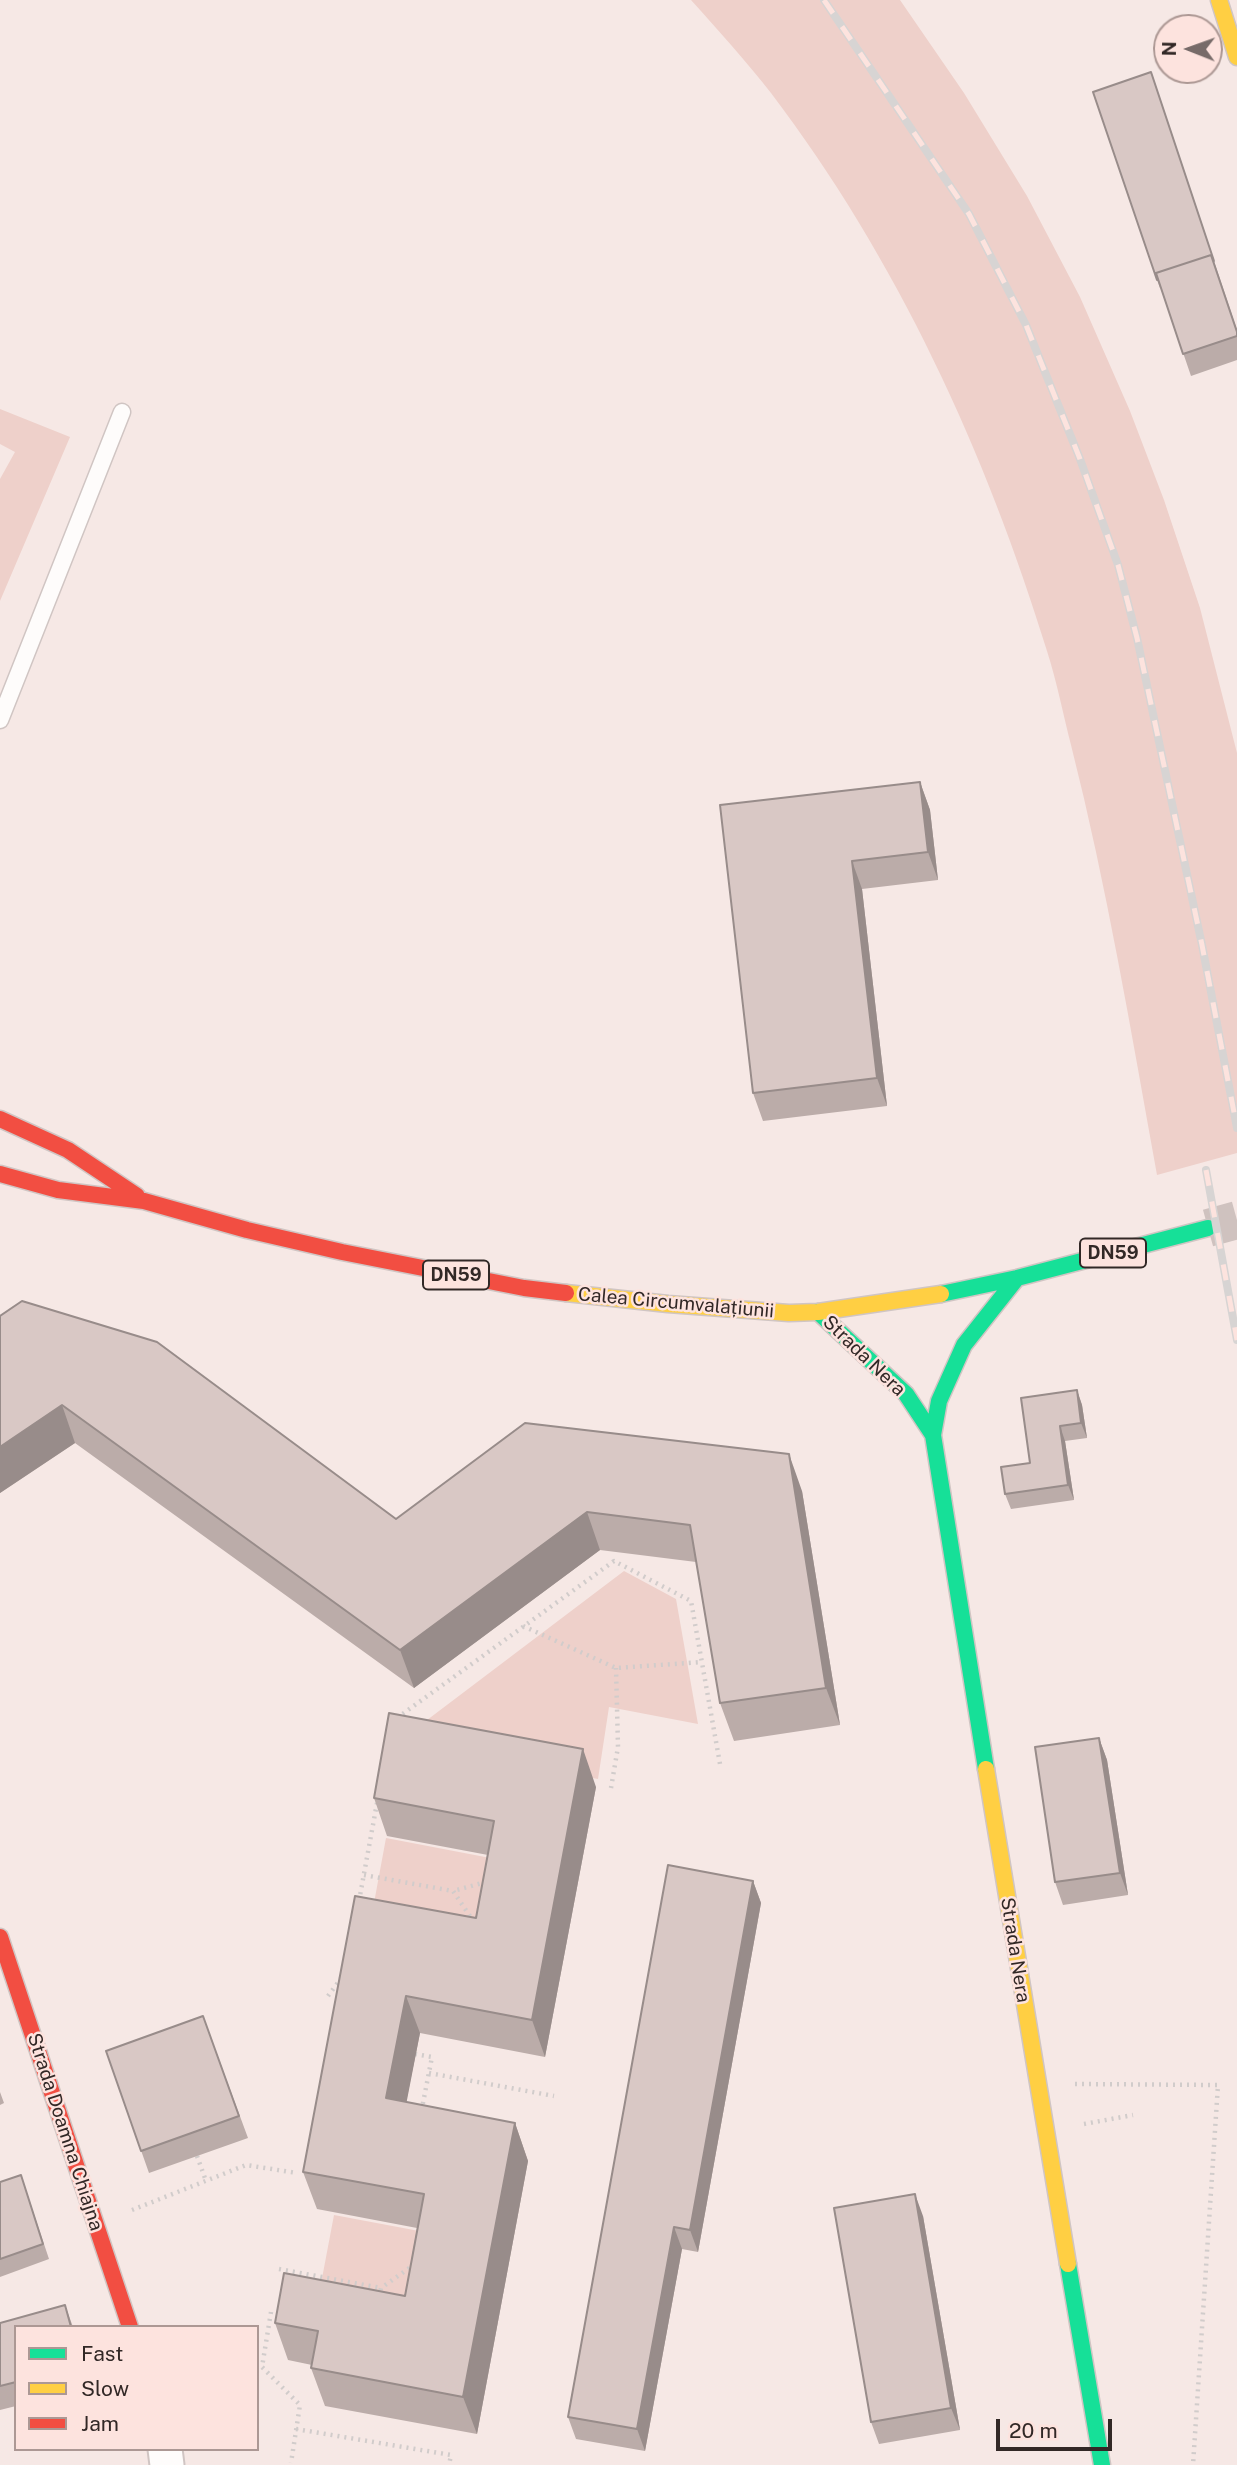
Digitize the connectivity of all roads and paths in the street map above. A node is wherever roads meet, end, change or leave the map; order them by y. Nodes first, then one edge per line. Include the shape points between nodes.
1 (1219, 0) edge
2 (1237, 57) edge
3 (122, 412) dead end
4 (0, 720) edge
5 (0, 1119) edge
6 (0, 1174) edge
7 (144, 1201) junction
8 (1208, 1228) tunnel mouth
9 (1017, 1279) junction
10 (818, 1312) junction
11 (933, 1435) junction
12 (523, 1626) junction
13 (702, 1662) junction
14 (615, 1668) junction
15 (392, 1722) edge
16 (720, 1764) dead end
17 (611, 1788) dead end
18 (378, 1798) edge
19 (363, 1875) junction
20 (491, 1880) edge
21 (453, 1891) junction
22 (357, 1911) edge
23 (476, 1923) edge
24 (0, 1937) edge
25 (346, 1972) edge
26 (8, 1986) edge
27 (328, 1996) dead end
28 (415, 2054) dead end
29 (429, 2073) junction
30 (1074, 2084) dead end
31 (554, 2096) dead end
32 (422, 2111) edge
33 (1133, 2115) dead end
34 (1080, 2124) dead end
35 (197, 2156) edge
36 (297, 2173) dead end
37 (206, 2181) junction
38 (132, 2210) dead end
39 (423, 2258) edge
40 (279, 2269) dead end
41 (381, 2288) junction
42 (379, 2299) edge
43 (271, 2312) dead end
44 (129, 2325) edge
45 (296, 2430) junction
46 (291, 2463) dead end
47 (449, 2465) edge
48 (1102, 2465) edge
49 (1193, 2465) edge

1 - 2 street
3 - 4 lane
5 - 7 street, Calea Circumvalațiunii / DN59 via 68,1150
6 - 7 street, Calea Circumvalațiunii / DN59 via 58,1190
7 - 10 street, Calea Circumvalațiunii / DN59 via 342,1252 524,1288 668,1304
8 - 9 street, Calea Circumvalațiunii / DN59
9 - 10 street, Calea Circumvalațiunii / DN59
9 - 11 street, Strada Nera via 964,1345 939,1401
10 - 11 street, Strada Nera via 906,1394
11 - 48 street, Strada Nera
12 - 13 path via 614,1560 691,1601
12 - 14 path
12 - 15 path
13 - 14 path
13 - 16 path
14 - 17 path via 618,1747
18 - 19 path
19 - 21 path
19 - 22 path
20 - 21 path
21 - 23 path
24 - 26 street, Strada Doamna Chiajna
25 - 27 path
26 - 44 street, Strada Doamna Chiajna
28 - 29 path via 432,2057
29 - 31 path
29 - 32 path
30 - 49 path via 1219,2085
33 - 34 path
35 - 37 path
36 - 37 path via 246,2165
37 - 38 path
39 - 41 path
40 - 41 path
41 - 42 path
43 - 45 path via 262,2367 300,2405
45 - 46 path
45 - 47 path via 451,2455

